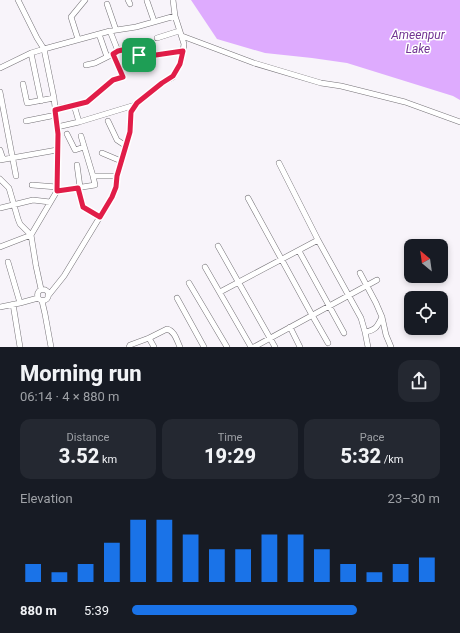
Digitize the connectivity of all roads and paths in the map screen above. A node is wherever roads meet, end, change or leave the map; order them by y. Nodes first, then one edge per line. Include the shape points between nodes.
1 (18, 0) edge
2 (85, 0) edge
3 (170, 0) edge
4 (173, 0) edge
5 (146, 1) dead end
6 (107, 4) dead end
7 (173, 8) junction
8 (175, 16) junction
9 (154, 21) junction
10 (113, 30) junction
11 (99, 34) junction
12 (180, 34) junction
13 (157, 38) dead end
14 (78, 39) junction
15 (44, 49) junction
16 (183, 51) junction
17 (115, 52) junction
18 (31, 53) junction
19 (107, 57) junction
20 (0, 61) edge
21 (86, 65) dead end
22 (1, 67) edge
23 (23, 84) dead end
24 (0, 92) edge
25 (54, 98) junction
26 (41, 101) junction
27 (74, 105) junction
28 (135, 105) junction
29 (55, 112) junction
30 (26, 121) dead end
31 (108, 121) dead end
32 (79, 122) junction
33 (460, 122) edge
34 (57, 127) junction
35 (67, 134) dead end
36 (81, 136) dead end
37 (126, 146) junction
38 (84, 148) junction
39 (0, 150) edge
40 (57, 150) junction
41 (102, 153) dead end
42 (13, 158) junction
43 (1, 160) edge
44 (122, 161) junction
45 (279, 163) dead end
46 (77, 165) dead end
47 (16, 176) dead end
48 (93, 176) junction
49 (117, 176) junction
50 (0, 179) edge
51 (32, 185) dead end
52 (79, 188) junction
53 (57, 189) junction
54 (248, 198) dead end
55 (50, 202) junction
56 (14, 205) junction
57 (0, 208) edge
58 (100, 217) junction
59 (31, 235) junction
60 (318, 240) junction
61 (218, 246) dead end
62 (0, 247) edge
63 (299, 251) junction
64 (282, 260) junction
65 (8, 262) dead end
66 (205, 266) dead end
67 (360, 274) dead end
68 (377, 280) dead end
69 (189, 283) dead end
70 (238, 283) junction
71 (366, 286) junction
72 (42, 289) junction
73 (220, 292) junction
74 (349, 295) junction
75 (44, 298) junction
76 (177, 298) dead end
77 (20, 302) junction
78 (13, 304) junction
79 (330, 305) junction
80 (0, 306) edge
81 (312, 315) junction
82 (382, 317) junction
83 (290, 327) junction
84 (365, 332) junction
85 (344, 333) dead end
86 (149, 338) junction
87 (270, 338) junction
88 (328, 343) dead end
89 (20, 347) edge
90 (51, 347) edge
91 (129, 347) edge
92 (154, 347) edge
93 (180, 347) edge
94 (204, 347) edge
95 (227, 347) edge
96 (252, 347) edge
97 (275, 347) edge
98 (300, 347) edge
99 (368, 347) edge
100 (391, 347) edge

1 - 15 street
2 - 14 street via 71,17
3 - 7 street
4 - 7 street
5 - 9 street
6 - 10 street
7 - 8 street
8 - 9 street
8 - 12 street
9 - 10 street via 136,27
10 - 11 street
10 - 17 street
11 - 14 street
11 - 19 street
12 - 13 street
12 - 16 street via 184,44
12 - 33 street via 254,63 321,83 405,102
14 - 15 street
15 - 18 street
15 - 25 street
16 - 17 street via 149,56 139,55 136,47
16 - 28 street via 180,64 173,76
17 - 19 street
17 - 27 street via 123,77 113,80 87,102
18 - 22 street
18 - 26 street
19 - 21 street
20 - 22 street
23 - 26 street via 27,103
24 - 42 street
25 - 26 street
25 - 29 street
27 - 29 street
27 - 32 street
28 - 32 street
28 - 37 street via 131,112
29 - 30 street
29 - 34 street
31 - 37 street via 117,140
32 - 34 street
34 - 40 street
35 - 38 street via 75,150
36 - 38 street
37 - 44 street
38 - 48 street
39 - 43 street
40 - 42 street
40 - 53 street
41 - 44 street
42 - 43 street
42 - 47 street
44 - 49 street
45 - 60 street
46 - 52 street
48 - 49 street
48 - 52 street via 95,185
49 - 58 street via 112,197
50 - 56 street via 9,188
51 - 53 street
52 - 53 street
52 - 58 street via 83,207
53 - 55 street
54 - 64 street
55 - 56 street via 33,200
55 - 59 street
56 - 57 street
56 - 59 street via 20,224
58 - 75 street via 64,276
59 - 62 street
59 - 72 street
60 - 63 street
60 - 74 street
61 - 70 street
63 - 64 street
63 - 79 street
64 - 70 street
64 - 81 street
65 - 77 street
66 - 73 street
67 - 71 street
68 - 71 street
69 - 95 street
70 - 73 street
70 - 87 street
71 - 74 street
71 - 82 street
72 - 75 street via 47,291
72 - 75 street via 37,293
73 - 96 street
74 - 79 street
74 - 84 street
75 - 77 street
75 - 90 street
76 - 94 street
77 - 78 street
78 - 80 street
78 - 89 street
79 - 81 street
79 - 85 street
81 - 83 street
81 - 88 street
82 - 84 street via 377,327
82 - 100 street
83 - 87 street
83 - 98 street
84 - 99 street
86 - 91 street
86 - 92 street
86 - 93 street via 169,329
87 - 96 street
87 - 97 street

